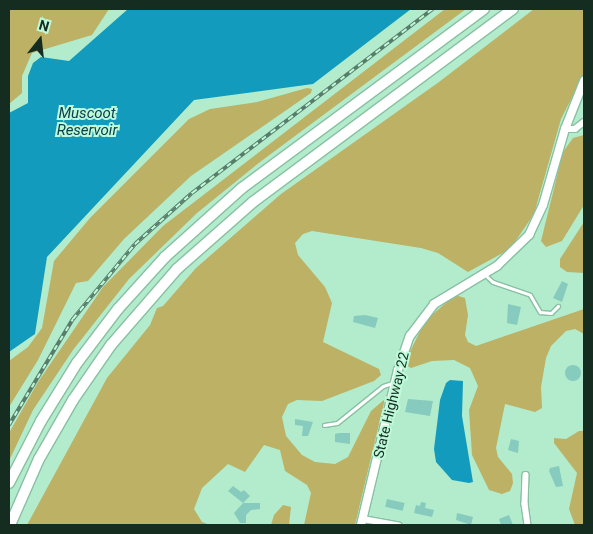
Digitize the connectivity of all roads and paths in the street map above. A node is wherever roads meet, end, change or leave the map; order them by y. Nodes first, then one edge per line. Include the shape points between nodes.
1 (484, 9) edge
2 (513, 9) edge
3 (584, 81) edge
4 (584, 122) edge
5 (565, 129) junction
6 (484, 274) junction
7 (558, 306) dead end
8 (396, 382) junction
9 (324, 425) dead end
10 (526, 475) dead end
11 (9, 483) edge
12 (362, 522) edge
13 (10, 525) edge
14 (398, 525) edge
15 (528, 525) edge

1 - 11 highway via 242,188 165,257 118,309 77,363 41,421
2 - 13 highway via 253,202 177,269 111,345 73,400 40,459
3 - 5 main road, State Highway 22
4 - 5 street via 575,129
5 - 6 main road, State Highway 22 via 534,226 515,252
6 - 7 lane via 493,282 530,295 540,312 551,313
6 - 8 main road, State Highway 22 via 442,298 421,318 405,346
8 - 9 lane via 383,386 337,423
8 - 12 main road, State Highway 22
10 - 15 street via 524,504
12 - 14 street

